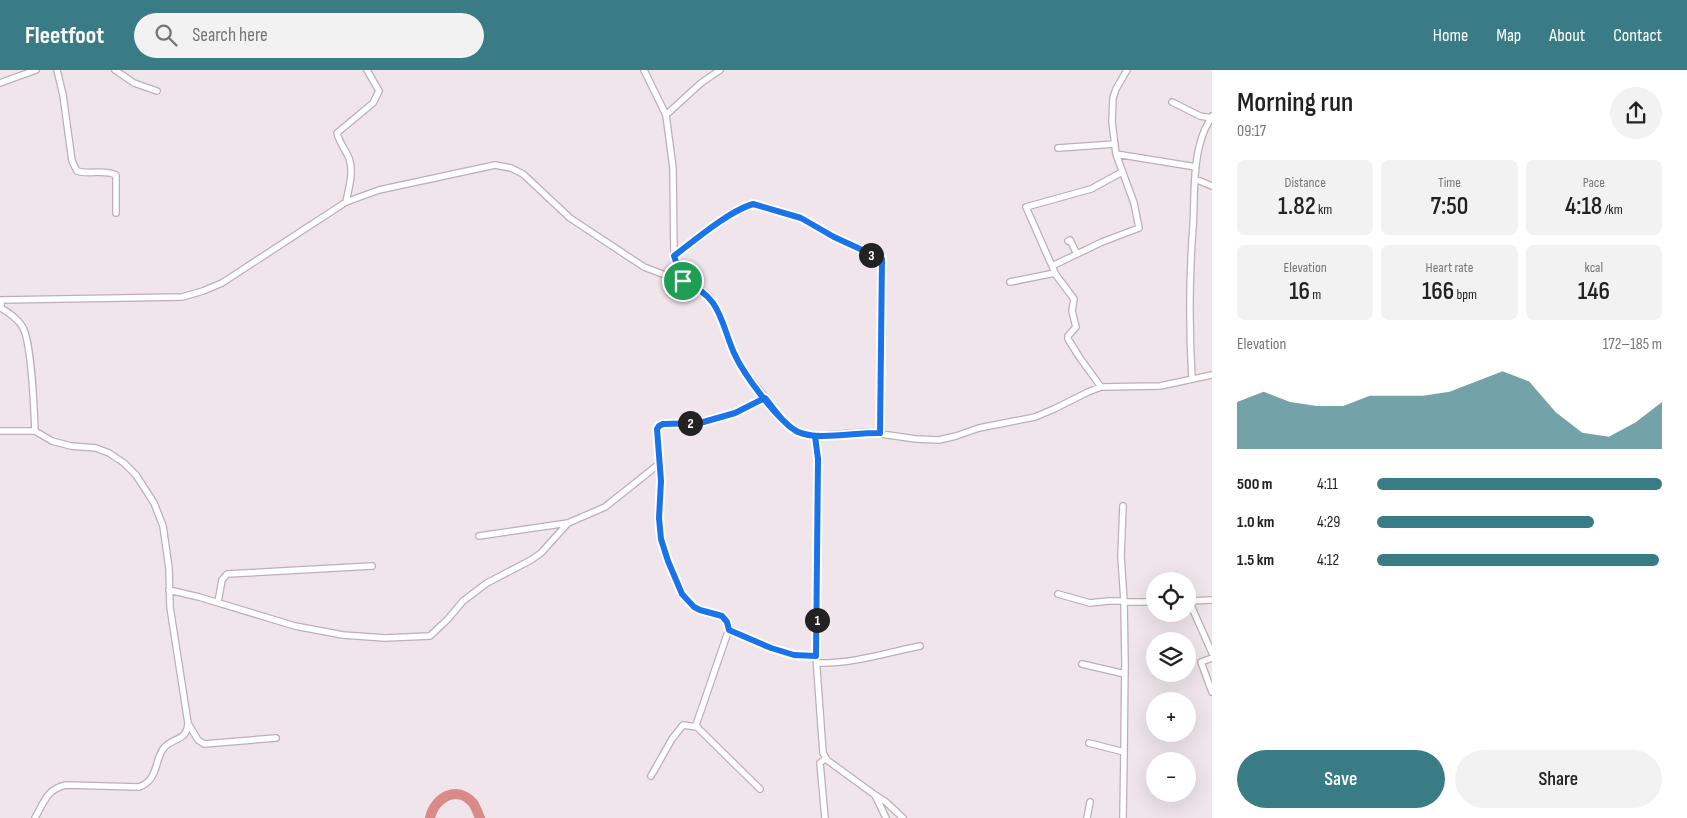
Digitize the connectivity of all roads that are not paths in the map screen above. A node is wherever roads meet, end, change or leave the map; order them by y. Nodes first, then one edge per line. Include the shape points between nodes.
1 (36, 70) edge
2 (57, 70) edge
3 (114, 70) edge
4 (367, 70) edge
5 (644, 70) edge
6 (720, 70) edge
7 (1127, 70) edge
8 (0, 83) edge
9 (157, 92) dead end
10 (1172, 102) dead end
11 (666, 114) junction
12 (1212, 117) edge
13 (1115, 144) junction
14 (1058, 148) dead end
15 (1116, 154) junction
16 (1196, 167) junction
17 (1122, 172) junction
18 (1195, 179) junction
19 (1212, 186) edge
20 (346, 202) junction
21 (116, 213) dead end
22 (1068, 241) dead end
23 (1077, 254) junction
24 (674, 256) junction
25 (1052, 266) junction
26 (1055, 273) junction
27 (683, 281) junction
28 (1010, 282) dead end
29 (0, 300) edge
30 (1212, 375) edge
31 (1192, 379) junction
32 (1101, 387) junction
33 (765, 398) junction
34 (0, 431) edge
35 (36, 431) junction
36 (880, 433) junction
37 (815, 436) junction
38 (660, 464) junction
39 (1123, 506) dead end
40 (568, 523) junction
41 (479, 536) dead end
42 (372, 566) dead end
43 (169, 590) junction
44 (1058, 594) dead end
45 (1212, 600) edge
46 (1124, 601) junction
47 (1196, 601) edge
48 (218, 602) junction
49 (1146, 602) edge
50 (1196, 618) edge
51 (729, 630) junction
52 (920, 646) dead end
53 (1212, 653) edge
54 (816, 656) junction
55 (1212, 658) edge
56 (817, 663) junction
57 (1082, 664) dead end
58 (1125, 674) junction
59 (1212, 692) edge
60 (188, 723) junction
61 (697, 727) junction
62 (276, 738) dead end
63 (1089, 743) dead end
64 (1124, 752) junction
65 (826, 758) junction
66 (651, 776) dead end
67 (760, 789) dead end
68 (875, 795) junction
69 (1090, 802) dead end
70 (35, 818) edge
71 (825, 818) edge
72 (886, 818) edge
73 (903, 818) edge
74 (1087, 818) edge
75 (1123, 818) edge

1 - 8 street
2 - 21 street via 72,161 77,171 85,174 116,175
3 - 9 street
4 - 20 street via 379,91 377,98 337,133 352,168
5 - 11 street
6 - 11 street
7 - 13 street via 1113,98 1111,111
10 - 12 street via 1200,116
11 - 24 street via 673,175
12 - 16 street via 1204,130
13 - 14 street
13 - 15 street
15 - 16 street
15 - 17 street
16 - 18 street
17 - 23 street via 1140,228
17 - 25 street via 1091,189 1026,207
18 - 19 street
18 - 31 street via 1189,286
20 - 27 street via 379,190 458,172 495,165 511,168 523,174 570,218 622,253 644,267
20 - 29 street via 222,283 182,297
22 - 23 street
23 - 25 street
24 - 27 street
24 - 36 street via 745,206 753,204 801,218 882,259
25 - 26 street
26 - 28 street
26 - 32 street via 1074,299 1072,310 1076,327 1068,339
27 - 33 street via 709,296 734,353
29 - 35 street via 1,308 23,328
30 - 31 street
31 - 32 street via 1153,387
32 - 36 street via 1036,416 939,440
33 - 37 street via 786,423 798,432
33 - 38 street via 735,413 700,423 659,426
34 - 35 street
35 - 43 street via 52,442 110,453 136,475 154,503 163,526
36 - 37 street
37 - 54 street via 818,459
38 - 40 street via 605,507
38 - 51 street via 659,518 668,561 682,594 694,607 722,616
39 - 46 street via 1121,556
40 - 41 street
40 - 48 street via 532,560 487,583 463,601 430,636 343,636 295,626
42 - 48 street via 227,574 222,580
43 - 48 street
43 - 60 street
44 - 46 street via 1090,603
45 - 47 street
46 - 49 street
46 - 58 street
50 - 53 street
51 - 54 street via 794,655
51 - 61 street via 697,719
52 - 56 street via 847,662
54 - 56 street
55 - 59 street via 1201,662
56 - 65 street via 823,753
57 - 58 street
58 - 64 street
60 - 62 street via 204,744
60 - 70 street via 185,735 165,747 146,784 139,787 56,787 48,794
61 - 66 street via 683,724
61 - 67 street
63 - 64 street
64 - 75 street
65 - 68 street
65 - 71 street via 820,764
68 - 72 street
68 - 73 street
69 - 74 street

